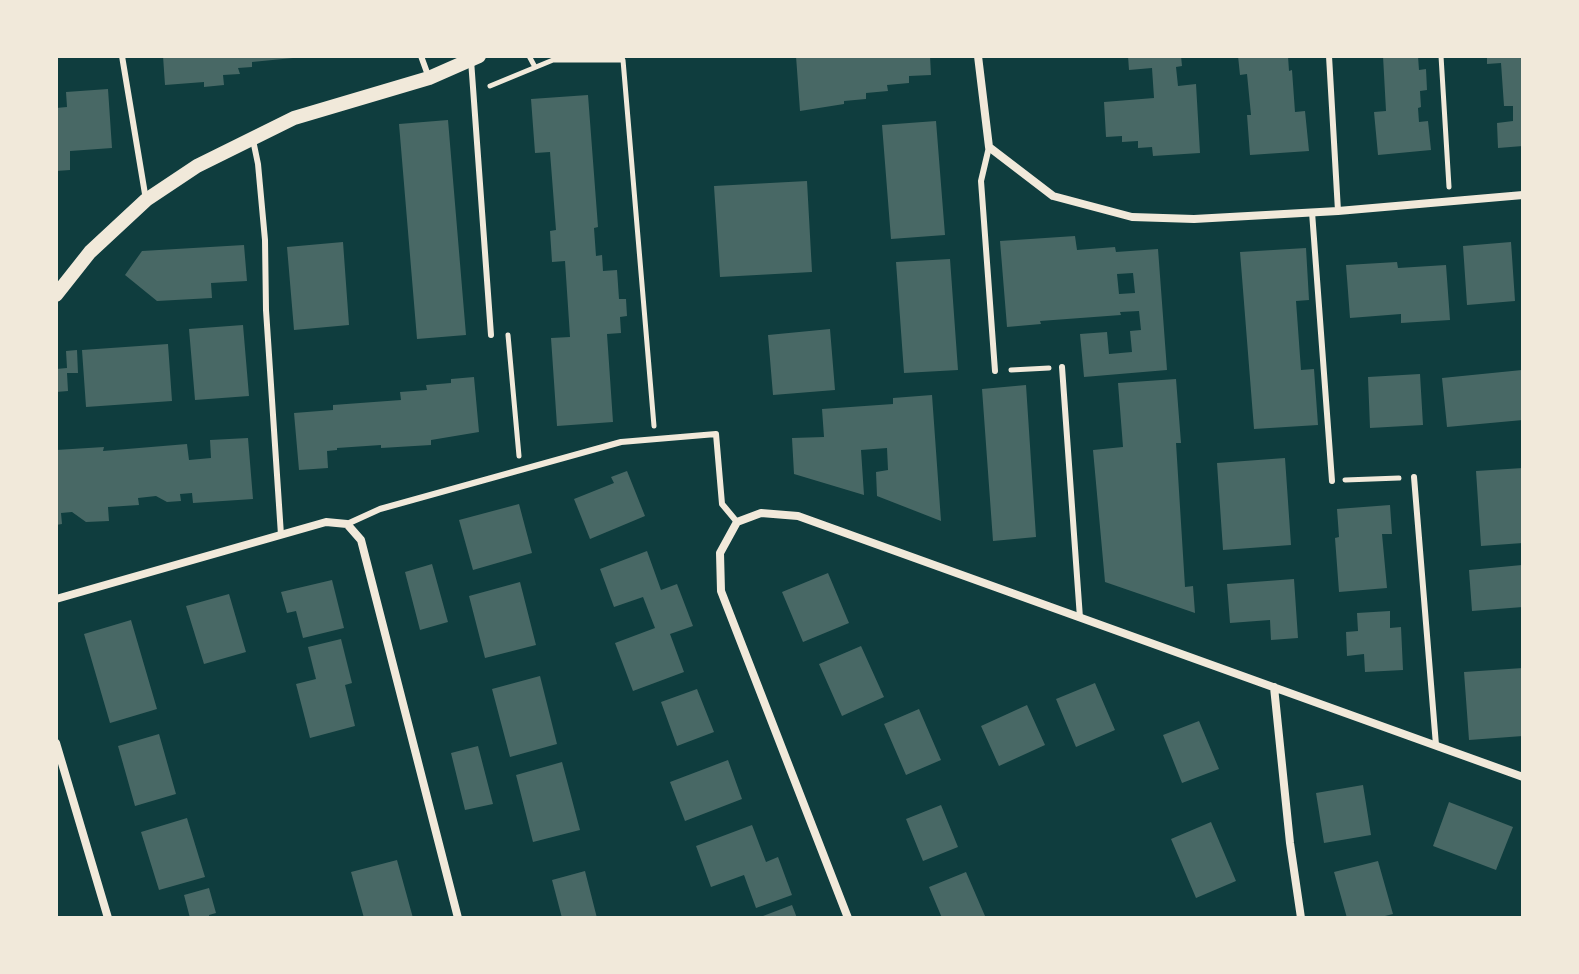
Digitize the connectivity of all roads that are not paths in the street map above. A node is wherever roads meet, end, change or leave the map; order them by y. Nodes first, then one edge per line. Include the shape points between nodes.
1 (122, 56) edge
2 (421, 56) edge
3 (978, 56) edge
4 (1329, 56) edge
5 (475, 58) edge
6 (429, 78) junction
7 (252, 137) junction
8 (989, 147) junction
9 (1523, 195) edge
10 (146, 200) junction
11 (1338, 211) junction
12 (1312, 212) junction
13 (56, 295) edge
14 (491, 335) road end
15 (1062, 367) road end
16 (995, 371) road end
17 (1414, 477) road end
18 (1332, 481) road end
19 (737, 522) junction
20 (347, 524) junction
21 (281, 535) junction
22 (56, 599) edge
23 (1080, 618) junction
24 (1274, 687) junction
25 (56, 743) edge
26 (1436, 745) junction
27 (1523, 777) edge
28 (108, 918) edge
29 (458, 918) edge
30 (848, 918) edge
31 (1301, 918) edge

1 - 10 lane
2 - 6 lane
3 - 8 street
4 - 11 lane
5 - 6 street
5 - 14 lane via 473,93
6 - 7 street via 294,118
7 - 10 street
7 - 21 lane via 265,240
8 - 12 street via 1053,196 1132,217
8 - 16 lane via 981,181
9 - 11 street
10 - 13 street via 90,252
11 - 12 street
12 - 18 lane
15 - 23 lane
17 - 26 lane
19 - 20 lane via 722,504 716,434 621,442 380,509
19 - 23 street via 761,513 798,516
19 - 30 street via 720,553 721,591
20 - 21 street via 326,522
20 - 29 street via 361,540
21 - 22 street
23 - 24 street
24 - 26 street
24 - 31 street
25 - 28 street
26 - 27 street

